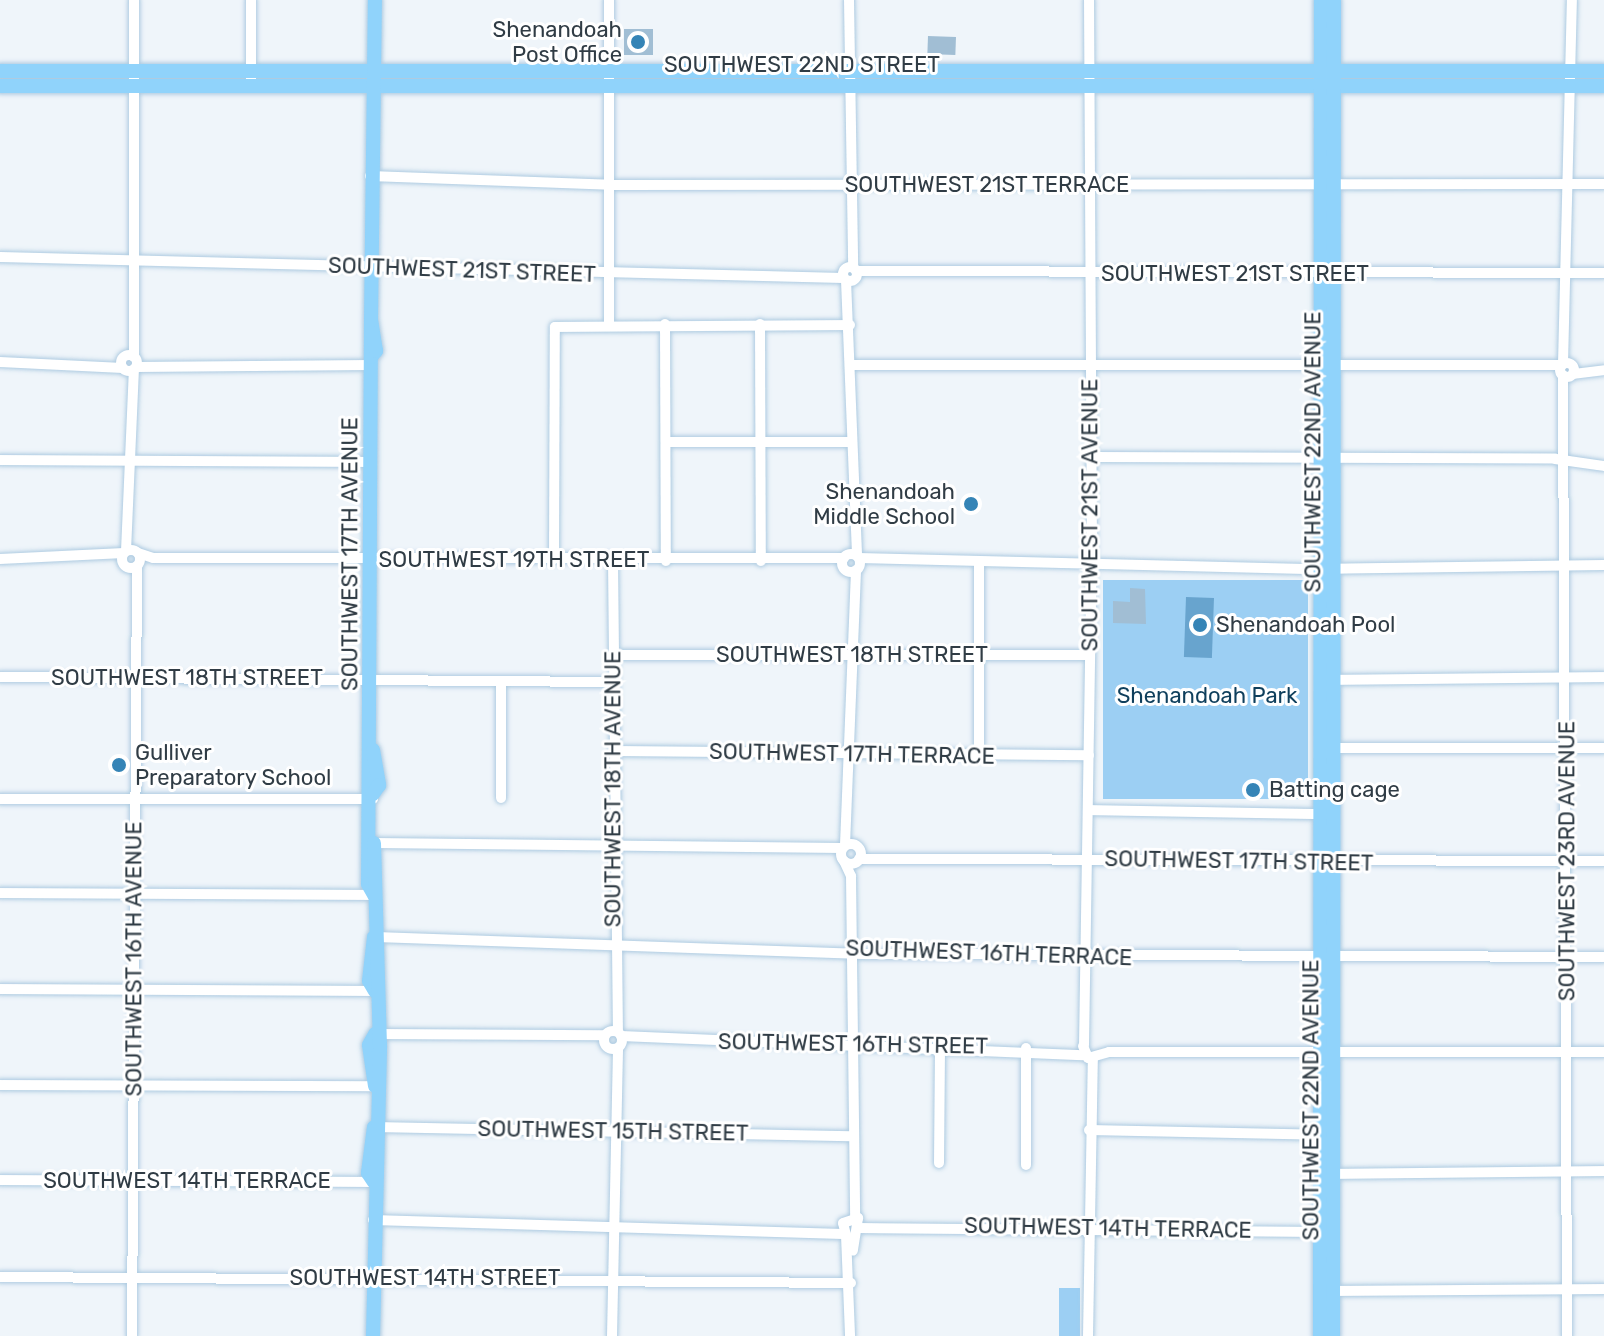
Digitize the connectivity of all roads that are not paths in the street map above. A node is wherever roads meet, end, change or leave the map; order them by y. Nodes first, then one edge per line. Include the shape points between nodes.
1 (134, 0) edge
2 (251, 0) edge
3 (609, 0) edge
4 (849, 0) edge
5 (1089, 0) edge
6 (1321, 0) edge
7 (1334, 0) edge
8 (1572, 0) edge
9 (369, 4) edge
10 (0, 71) edge
11 (1604, 71) edge
12 (131, 79) junction
13 (251, 79) junction
14 (1089, 79) junction
15 (1328, 79) junction
16 (1570, 79) junction
17 (370, 80) junction
18 (609, 80) junction
19 (849, 80) junction
20 (0, 86) edge
21 (1604, 86) edge
22 (370, 176) junction
23 (1328, 184) junction
24 (1567, 184) junction
25 (1604, 184) edge
26 (610, 185) junction
27 (849, 185) junction
28 (1090, 185) junction
29 (0, 257) edge
30 (129, 258) junction
31 (370, 271) junction
32 (1567, 273) junction
33 (1604, 273) edge
34 (610, 274) junction
35 (1089, 274) junction
36 (1328, 274) junction
37 (851, 276) junction
38 (609, 323) junction
39 (665, 324) junction
40 (760, 324) junction
41 (850, 325) junction
42 (371, 361) junction
43 (0, 362) edge
44 (129, 363) junction
45 (850, 365) junction
46 (1089, 368) junction
47 (1567, 368) junction
48 (1327, 370) junction
49 (1604, 370) edge
50 (666, 442) junction
51 (761, 442) junction
52 (851, 442) junction
53 (1091, 457) junction
54 (0, 460) edge
55 (1327, 460) junction
56 (130, 461) junction
57 (371, 462) junction
58 (1567, 462) junction
59 (1604, 466) edge
60 (0, 559) edge
61 (131, 559) junction
62 (372, 559) junction
63 (554, 559) junction
64 (613, 560) junction
65 (666, 561) junction
66 (761, 561) junction
67 (851, 563) junction
68 (979, 564) junction
69 (1567, 565) junction
70 (1604, 565) edge
71 (1091, 566) junction
72 (1328, 568) junction
73 (978, 654) junction
74 (613, 655) junction
75 (852, 655) junction
76 (1090, 655) junction
77 (0, 677) edge
78 (133, 677) junction
79 (1567, 677) junction
80 (1604, 677) edge
81 (372, 679) junction
82 (1329, 680) junction
83 (501, 681) junction
84 (613, 682) junction
85 (1329, 748) junction
86 (1567, 748) junction
87 (1604, 748) edge
88 (614, 751) junction
89 (852, 754) junction
90 (979, 755) junction
91 (1089, 755) junction
92 (373, 797) junction
93 (501, 798) dead end
94 (0, 799) edge
95 (134, 799) junction
96 (1089, 810) junction
97 (1322, 814) junction
98 (374, 843) junction
99 (613, 848) junction
100 (851, 853) junction
101 (1089, 858) junction
102 (1604, 861) edge
103 (1567, 862) junction
104 (1328, 864) junction
105 (0, 893) edge
106 (134, 894) junction
107 (374, 895) junction
108 (374, 937) junction
109 (612, 943) junction
110 (851, 951) junction
111 (1089, 956) junction
112 (1567, 957) junction
113 (1604, 957) edge
114 (1326, 960) junction
115 (0, 989) edge
116 (134, 990) junction
117 (375, 991) junction
118 (375, 1034) junction
119 (613, 1040) junction
120 (851, 1044) junction
121 (940, 1047) junction
122 (1026, 1048) junction
123 (1089, 1051) junction
124 (1567, 1052) junction
125 (1604, 1052) edge
126 (1326, 1057) junction
127 (0, 1085) edge
128 (134, 1085) junction
129 (375, 1086) junction
130 (374, 1127) junction
131 (1089, 1130) junction
132 (613, 1131) junction
133 (1320, 1135) junction
134 (851, 1136) junction
135 (939, 1163) dead end
136 (1026, 1165) dead end
137 (1567, 1171) junction
138 (1604, 1171) edge
139 (1327, 1174) junction
140 (0, 1180) edge
141 (133, 1180) junction
142 (374, 1182) junction
143 (373, 1220) junction
144 (612, 1224) junction
145 (851, 1226) junction
146 (1089, 1228) junction
147 (1327, 1232) junction
148 (0, 1277) edge
149 (133, 1277) junction
150 (374, 1277) junction
151 (612, 1279) junction
152 (851, 1283) junction
153 (1604, 1289) edge
154 (1566, 1290) junction
155 (1333, 1291) junction
156 (132, 1336) edge
157 (373, 1336) edge
158 (612, 1336) edge
159 (850, 1336) edge
160 (1088, 1336) edge
161 (1320, 1336) edge
162 (1333, 1336) edge
163 (1567, 1336) edge

1 - 12 street, SOUTHWEST 16TH AVENUE
2 - 13 street
3 - 18 street
4 - 19 street
5 - 14 street, SOUTHWEST 21ST AVENUE
6 - 15 main road, SOUTHWEST 22ND AVENUE
7 - 15 main road, SOUTHWEST 22ND AVENUE
8 - 16 street, SOUTHWEST 23RD AVENUE
9 - 17 main road, SOUTHWEST 17TH AVENUE
10 - 12 main road, SOUTHWEST 22ND STREET
11 - 16 main road, SOUTHWEST 22ND STREET
12 - 13 main road, SOUTHWEST 22ND STREET
12 - 20 main road, SOUTHWEST 22ND STREET
12 - 30 street, SOUTHWEST 16TH AVENUE
13 - 17 main road, SOUTHWEST 22ND STREET
14 - 15 main road, SOUTHWEST 22ND STREET
14 - 19 main road, SOUTHWEST 22ND STREET
14 - 28 street, SOUTHWEST 21ST AVENUE
15 - 16 main road, SOUTHWEST 22ND STREET
15 - 23 main road, SOUTHWEST 22ND AVENUE
16 - 21 main road, SOUTHWEST 22ND STREET
16 - 24 street, SOUTHWEST 23RD AVENUE
17 - 18 main road, SOUTHWEST 22ND STREET
17 - 22 main road, SOUTHWEST 17TH AVENUE
18 - 19 main road, SOUTHWEST 22ND STREET
18 - 26 street
19 - 27 street
22 - 26 street, SOUTHWEST 21ST TERRACE
22 - 31 main road, SOUTHWEST 17TH AVENUE
23 - 24 street, SOUTHWEST 21ST TERRACE
23 - 28 street, SOUTHWEST 21ST TERRACE
23 - 36 main road, SOUTHWEST 22ND AVENUE
24 - 25 street, SOUTHWEST 21ST TERRACE
24 - 32 street, SOUTHWEST 23RD AVENUE
26 - 27 street, SOUTHWEST 21ST TERRACE
26 - 34 street
27 - 28 street, SOUTHWEST 21ST TERRACE
27 - 37 street
28 - 35 street, SOUTHWEST 21ST AVENUE
29 - 30 street, SOUTHWEST 21ST STREET
30 - 31 street, SOUTHWEST 21ST STREET via 288,259
30 - 44 street, SOUTHWEST 16TH AVENUE
31 - 34 street, SOUTHWEST 21ST STREET
31 - 42 main road, SOUTHWEST 17TH AVENUE via 376,341
32 - 33 street, SOUTHWEST 21ST STREET
32 - 36 street, SOUTHWEST 21ST STREET
32 - 47 street, SOUTHWEST 23RD AVENUE
34 - 37 street, SOUTHWEST 21ST STREET
34 - 38 street
35 - 36 street, SOUTHWEST 21ST STREET
35 - 37 street, SOUTHWEST 21ST STREET
35 - 46 street, SOUTHWEST 21ST AVENUE
36 - 48 main road, SOUTHWEST 22ND AVENUE
37 - 41 street
38 - 39 street
38 - 63 street via 554,329
39 - 40 street
39 - 50 street
40 - 41 street
40 - 51 street
41 - 45 street
42 - 44 street
42 - 57 main road, SOUTHWEST 17TH AVENUE
43 - 44 street
44 - 56 street, SOUTHWEST 16TH AVENUE
45 - 46 street
45 - 52 street
46 - 48 street
46 - 53 street, SOUTHWEST 21ST AVENUE
47 - 48 street
47 - 49 street
47 - 58 street, SOUTHWEST 23RD AVENUE
48 - 55 main road, SOUTHWEST 22ND AVENUE
50 - 51 street
50 - 65 street
51 - 52 street
51 - 66 street
52 - 67 street
53 - 55 street
53 - 71 street, SOUTHWEST 21ST AVENUE
54 - 56 street
55 - 58 street
55 - 72 main road, SOUTHWEST 22ND AVENUE
56 - 57 street
56 - 61 street, SOUTHWEST 16TH AVENUE
57 - 62 main road, SOUTHWEST 17TH AVENUE
58 - 59 street
58 - 69 street, SOUTHWEST 23RD AVENUE
60 - 61 street, SOUTHWEST 19TH STREET
61 - 62 street, SOUTHWEST 19TH STREET
61 - 78 street, SOUTHWEST 16TH AVENUE
62 - 63 street, SOUTHWEST 19TH STREET
62 - 81 main road, SOUTHWEST 17TH AVENUE
63 - 64 street, SOUTHWEST 19TH STREET
64 - 65 street, SOUTHWEST 19TH STREET
64 - 74 street, SOUTHWEST 18TH AVENUE
65 - 66 street, SOUTHWEST 19TH STREET
66 - 67 street, SOUTHWEST 19TH STREET
67 - 68 street, SOUTHWEST 19TH STREET
67 - 75 street
68 - 71 street, SOUTHWEST 19TH STREET
68 - 73 street
69 - 70 street, SOUTHWEST 19TH STREET
69 - 72 street, SOUTHWEST 19TH STREET
69 - 79 street, SOUTHWEST 23RD AVENUE
71 - 72 street, SOUTHWEST 19TH STREET
71 - 76 street, SOUTHWEST 21ST AVENUE
72 - 82 main road, SOUTHWEST 22ND AVENUE
73 - 75 street, SOUTHWEST 18TH STREET
73 - 76 street, SOUTHWEST 18TH STREET
73 - 90 street
74 - 75 street, SOUTHWEST 18TH STREET
74 - 84 street, SOUTHWEST 18TH AVENUE
75 - 89 street
76 - 91 street, SOUTHWEST 21ST AVENUE
77 - 78 street, SOUTHWEST 18TH STREET
78 - 81 street, SOUTHWEST 18TH STREET
78 - 95 street, SOUTHWEST 16TH AVENUE
79 - 80 street
79 - 82 street
79 - 86 street, SOUTHWEST 23RD AVENUE
81 - 83 street, SOUTHWEST 18TH STREET
81 - 92 main road, SOUTHWEST 17TH AVENUE via 373,750 379,770
82 - 85 main road, SOUTHWEST 22ND AVENUE
83 - 84 street, SOUTHWEST 18TH STREET
83 - 93 street
84 - 88 street, SOUTHWEST 18TH AVENUE
85 - 86 street
85 - 97 main road, SOUTHWEST 22ND AVENUE
85 - 104 main road, SOUTHWEST 22ND AVENUE
86 - 87 street
86 - 103 street, SOUTHWEST 23RD AVENUE
88 - 89 street, SOUTHWEST 17TH TERRACE
88 - 99 street, SOUTHWEST 18TH AVENUE
89 - 90 street, SOUTHWEST 17TH TERRACE
89 - 100 street
90 - 91 street, SOUTHWEST 17TH TERRACE
91 - 96 street, SOUTHWEST 21ST AVENUE
92 - 95 street
92 - 98 main road, SOUTHWEST 17TH AVENUE
94 - 95 street
95 - 106 street, SOUTHWEST 16TH AVENUE
96 - 97 street
96 - 101 street, SOUTHWEST 21ST AVENUE
97 - 104 main road, SOUTHWEST 22ND AVENUE
98 - 99 street, SOUTHWEST 17TH STREET
98 - 107 main road, SOUTHWEST 17TH AVENUE via 379,854
99 - 100 street, SOUTHWEST 17TH STREET
99 - 109 street, SOUTHWEST 18TH AVENUE
100 - 101 street, SOUTHWEST 17TH STREET
100 - 110 street
101 - 104 street, SOUTHWEST 17TH STREET
101 - 111 street, SOUTHWEST 21ST AVENUE
102 - 103 street, SOUTHWEST 17TH STREET
103 - 104 street, SOUTHWEST 17TH STREET
103 - 112 street, SOUTHWEST 23RD AVENUE
104 - 114 main road, SOUTHWEST 22ND AVENUE
105 - 106 street
106 - 107 street
106 - 116 street, SOUTHWEST 16TH AVENUE
107 - 108 main road, SOUTHWEST 17TH AVENUE
108 - 109 street, SOUTHWEST 16TH TERRACE
108 - 117 main road, SOUTHWEST 17TH AVENUE
109 - 110 street, SOUTHWEST 16TH TERRACE
109 - 119 street, SOUTHWEST 18TH AVENUE
110 - 111 street, SOUTHWEST 16TH TERRACE
110 - 120 street
111 - 114 street, SOUTHWEST 16TH TERRACE
111 - 123 street, SOUTHWEST 21ST AVENUE
112 - 113 street, SOUTHWEST 16TH TERRACE
112 - 114 street, SOUTHWEST 16TH TERRACE
112 - 124 street, SOUTHWEST 23RD AVENUE
114 - 126 main road, SOUTHWEST 22ND AVENUE
115 - 116 street
116 - 117 street
116 - 128 street, SOUTHWEST 16TH AVENUE
117 - 118 main road, SOUTHWEST 17TH AVENUE
118 - 119 street, SOUTHWEST 16TH STREET
118 - 129 main road, SOUTHWEST 17TH AVENUE
119 - 120 street, SOUTHWEST 16TH STREET
119 - 132 street, SOUTHWEST 18TH AVENUE
120 - 121 street, SOUTHWEST 16TH STREET
120 - 134 street
121 - 122 street, SOUTHWEST 16TH STREET
121 - 135 street
122 - 123 street, SOUTHWEST 16TH STREET
122 - 136 street
123 - 126 street, SOUTHWEST 16TH STREET
123 - 131 street, SOUTHWEST 21ST AVENUE
124 - 125 street, SOUTHWEST 16TH STREET
124 - 126 street, SOUTHWEST 16TH STREET
124 - 137 street, SOUTHWEST 23RD AVENUE
126 - 133 main road, SOUTHWEST 22ND AVENUE
126 - 139 main road, SOUTHWEST 22ND AVENUE
127 - 128 street
128 - 129 street
128 - 141 street, SOUTHWEST 16TH AVENUE
129 - 130 main road, SOUTHWEST 17TH AVENUE
130 - 132 street, SOUTHWEST 15TH STREET
130 - 142 main road, SOUTHWEST 17TH AVENUE via 380,1173
131 - 133 street
131 - 146 street, SOUTHWEST 21ST AVENUE
132 - 134 street, SOUTHWEST 15TH STREET
132 - 144 street, SOUTHWEST 18TH AVENUE
133 - 139 main road, SOUTHWEST 22ND AVENUE
134 - 145 street
137 - 138 street
137 - 139 street
137 - 154 street, SOUTHWEST 23RD AVENUE
139 - 147 main road, SOUTHWEST 22ND AVENUE
140 - 141 street, SOUTHWEST 14TH TERRACE
141 - 142 street, SOUTHWEST 14TH TERRACE
141 - 149 street, SOUTHWEST 16TH AVENUE
142 - 143 main road, SOUTHWEST 17TH AVENUE
143 - 144 street, SOUTHWEST 14TH TERRACE
143 - 150 main road, SOUTHWEST 17TH AVENUE
144 - 145 street, SOUTHWEST 14TH TERRACE
144 - 151 street, SOUTHWEST 18TH AVENUE
145 - 146 street, SOUTHWEST 14TH TERRACE
145 - 152 street
146 - 147 street, SOUTHWEST 14TH TERRACE
146 - 160 street, SOUTHWEST 21ST AVENUE
147 - 155 main road, SOUTHWEST 22ND AVENUE
147 - 161 main road, SOUTHWEST 22ND AVENUE
148 - 149 street, SOUTHWEST 14TH STREET
149 - 150 street, SOUTHWEST 14TH STREET
149 - 156 street, SOUTHWEST 16TH AVENUE
150 - 151 street, SOUTHWEST 14TH STREET
150 - 157 main road, SOUTHWEST 17TH AVENUE
151 - 152 street, SOUTHWEST 14TH STREET
151 - 158 street, SOUTHWEST 18TH AVENUE
152 - 159 street
153 - 154 street
154 - 155 street
154 - 163 street, SOUTHWEST 23RD AVENUE
155 - 162 main road, SOUTHWEST 22ND AVENUE

